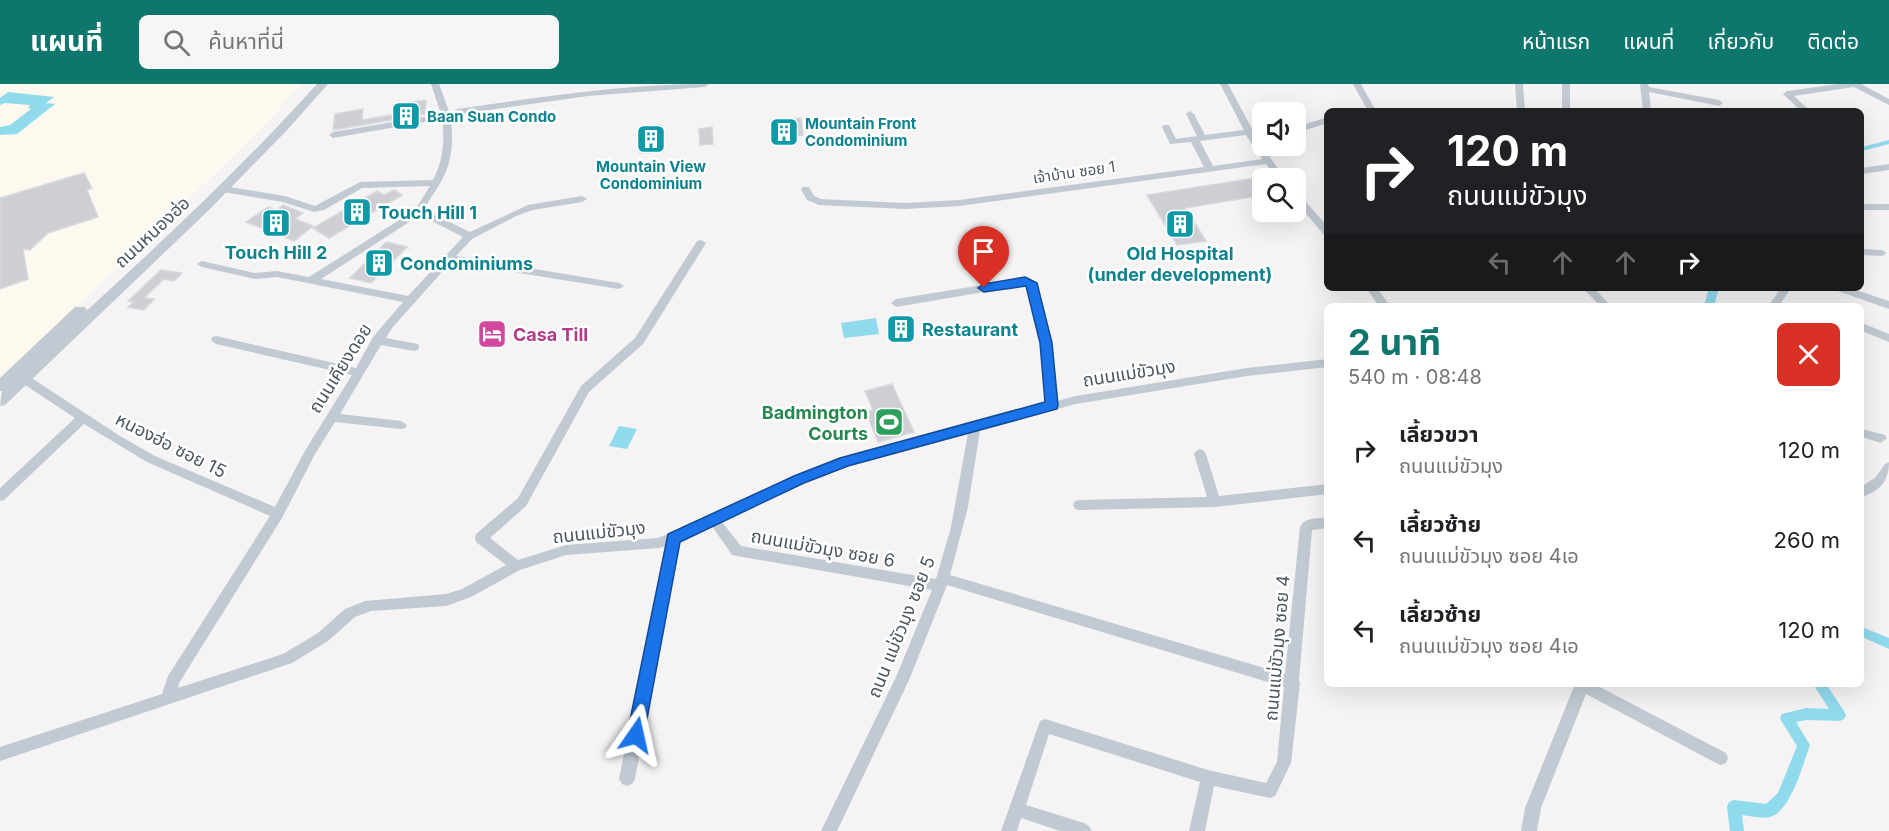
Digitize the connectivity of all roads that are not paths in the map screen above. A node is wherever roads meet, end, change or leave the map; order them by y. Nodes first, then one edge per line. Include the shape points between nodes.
1 (312, 84) edge
2 (323, 84) edge
3 (435, 84) edge
4 (705, 84) edge
5 (1224, 84) edge
6 (1357, 84) edge
7 (1519, 84) edge
8 (1566, 84) edge
9 (687, 85) edge
10 (1811, 86) edge
11 (1644, 87) edge
12 (1889, 102) edge
13 (1719, 103) dead end
14 (1370, 108) edge
15 (1521, 108) edge
16 (1566, 108) edge
17 (1647, 108) edge
18 (1803, 108) edge
19 (1190, 114) dead end
20 (446, 119) junction
21 (1324, 121) edge
22 (1166, 127) dead end
23 (1306, 127) edge
24 (1249, 132) junction
25 (333, 135) dead end
26 (1252, 135) edge
27 (1198, 138) junction
28 (1265, 156) edge
29 (1267, 161) junction
30 (1889, 167) edge
31 (1273, 168) edge
32 (1210, 169) junction
33 (1864, 171) edge
34 (436, 183) junction
35 (221, 184) junction
36 (806, 189) dead end
37 (582, 199) dead end
38 (1864, 207) edge
39 (1889, 207) edge
40 (1306, 208) edge
41 (420, 211) junction
42 (1324, 229) edge
43 (468, 237) junction
44 (701, 243) dead end
45 (1864, 252) edge
46 (1882, 253) dead end
47 (449, 258) junction
48 (202, 264) dead end
49 (312, 280) junction
50 (619, 286) dead end
51 (1373, 291) edge
52 (1591, 291) edge
53 (1849, 291) edge
54 (409, 300) junction
55 (896, 303) dead end
56 (1383, 303) edge
57 (1603, 303) edge
58 (1889, 305) edge
59 (1864, 328) edge
60 (60, 336) junction
61 (1889, 338) edge
62 (216, 340) dead end
63 (377, 340) junction
64 (414, 347) dead end
65 (1324, 363) edge
66 (358, 372) junction
67 (23, 378) junction
68 (0, 386) edge
69 (0, 400) edge
70 (1052, 405) junction
71 (83, 417) junction
72 (331, 417) junction
73 (401, 425) dead end
74 (975, 426) junction
75 (1864, 434) edge
76 (1886, 439) edge
77 (1200, 454) dead end
78 (1889, 467) edge
79 (1324, 489) edge
80 (1864, 491) edge
81 (0, 496) edge
82 (1215, 502) junction
83 (1080, 505) dead end
84 (278, 514) junction
85 (714, 520) junction
86 (1324, 523) edge
87 (673, 538) junction
88 (516, 566) junction
89 (942, 582) junction
90 (1293, 683) junction
91 (1581, 687) edge
92 (1586, 687) edge
93 (168, 699) junction
94 (0, 754) edge
95 (1721, 758) dead end
96 (1208, 777) junction
97 (627, 779) dead end
98 (1016, 809) junction
99 (829, 831) edge
100 (1009, 831) edge
101 (1084, 831) edge
102 (1197, 831) edge
103 (1529, 831) edge

1 - 35 street, ถนนหนองฮ่อ
2 - 35 street, ถนนหนองฮ่อ via 287,125
3 - 20 street
4 - 9 street
5 - 24 street
6 - 14 street
7 - 15 street
8 - 16 street
9 - 20 street via 597,92 468,110
10 - 12 street via 1855,84
10 - 18 street via 1787,94
11 - 13 street
11 - 17 street
19 - 27 street
20 - 25 street
20 - 34 street via 448,153
21 - 23 street
22 - 27 street via 1173,142
24 - 26 street
24 - 27 street
27 - 32 street
28 - 29 street
29 - 31 street
29 - 32 street, เจ้าบ้าน ซอย 1
30 - 33 street
32 - 36 street, เจ้าบ้าน ซอย 1 via 959,203 884,206 819,202 810,198
34 - 35 street via 360,185 314,209
34 - 41 street
35 - 60 street, ถนนหนองฮ่อ
37 - 43 street via 531,207
38 - 39 street
40 - 42 street
41 - 43 street
41 - 49 street
43 - 47 street, ถนนเคียงดอย
44 - 88 street via 639,340 585,389 522,502 481,538
45 - 46 street
47 - 50 street
47 - 54 street, ถนนเคียงดอย
48 - 49 street via 248,275 277,274
49 - 54 street
51 - 56 street
52 - 57 street
53 - 58 street
54 - 63 street, ถนนเคียงดอย
55 - 70 street via 1031,283 1046,343
59 - 61 street
60 - 67 street, ถนนหนองฮ่อ
60 - 68 street, ถนนหนองฮ่อ
62 - 66 street
63 - 64 street
63 - 66 street, ถนนเคียงดอย
65 - 70 street, ถนนแม่ขัวมุง via 1247,372
66 - 72 street, ถนนเคียงดอย
67 - 69 street, ถนนหนองฮ่อ
67 - 71 street, หนองฮ่อ ซอย 15
70 - 74 street, ถนนแม่ขัวมุง
71 - 81 street
71 - 84 street, หนองฮ่อ ซอย 15 via 151,459
72 - 73 street
72 - 84 street, ถนนเคียงดอย
74 - 85 street, ถนนแม่ขัวมุง via 845,462
74 - 89 street, ถนน แม่ขัวมุง ซอย 5 via 964,494
75 - 76 street
77 - 82 street
78 - 80 street via 1879,481
79 - 82 street
82 - 83 street
84 - 93 street, ถนนเคียงดอย via 173,681
85 - 87 street, ถนนแม่ขัวมุง
85 - 89 street, ถนนแม่ขัวมุง ซอย 6 via 737,551
86 - 90 street, ถนนแม่ขัวมุง ซอย 4 via 1306,527
87 - 88 street, ถนนแม่ขัวมุง via 641,546 566,550
87 - 97 street
88 - 93 street, ถนนแม่ขัวมุง via 446,600 370,605 350,613 323,637 287,659
89 - 90 street, ถนนแม่ขัวมุง ซอย 6
89 - 99 street, ถนน แม่ขัวมุง ซอย 5 via 909,665
90 - 96 street, ถนนแม่ขัวมุง ซอย 4 via 1284,763 1270,791
91 - 103 street via 1533,808
92 - 95 street
93 - 94 street, ถนนแม่ขัวมุง
96 - 98 street via 1045,726
96 - 102 street
98 - 100 street
98 - 101 street

